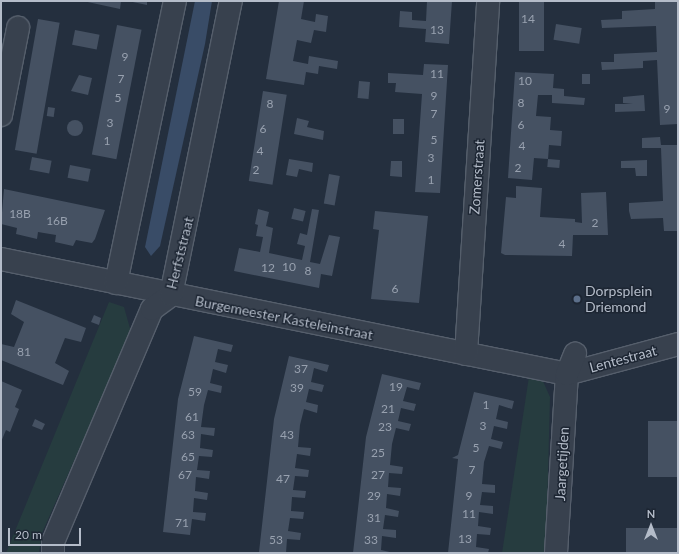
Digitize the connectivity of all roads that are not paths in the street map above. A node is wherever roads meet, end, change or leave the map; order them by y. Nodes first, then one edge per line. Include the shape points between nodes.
1 (175, 1) edge
2 (232, 1) edge
3 (488, 1) edge
4 (18, 28) dead end
5 (1, 115) edge
6 (1, 260) edge
7 (116, 283) junction
8 (171, 295) junction
9 (481, 338) dead end
10 (678, 344) edge
11 (466, 354) junction
12 (575, 354) dead end
13 (567, 374) junction
14 (53, 553) edge
15 (556, 553) edge

1 - 7 street
2 - 8 street, Herfststraat
3 - 11 street, Zomerstraat via 474,268
4 - 5 street
6 - 7 street, Burgemeester Kasteleinstraat
7 - 8 street, Burgemeester Kasteleinstraat
8 - 11 street, Burgemeester Kasteleinstraat
8 - 14 street, Herfststraat via 152,309 53,542
9 - 11 street
10 - 13 street, Lentestraat
11 - 13 street, Burgemeester Kasteleinstraat
12 - 13 street, Jaargetijden
13 - 15 street, Jaargetijden

